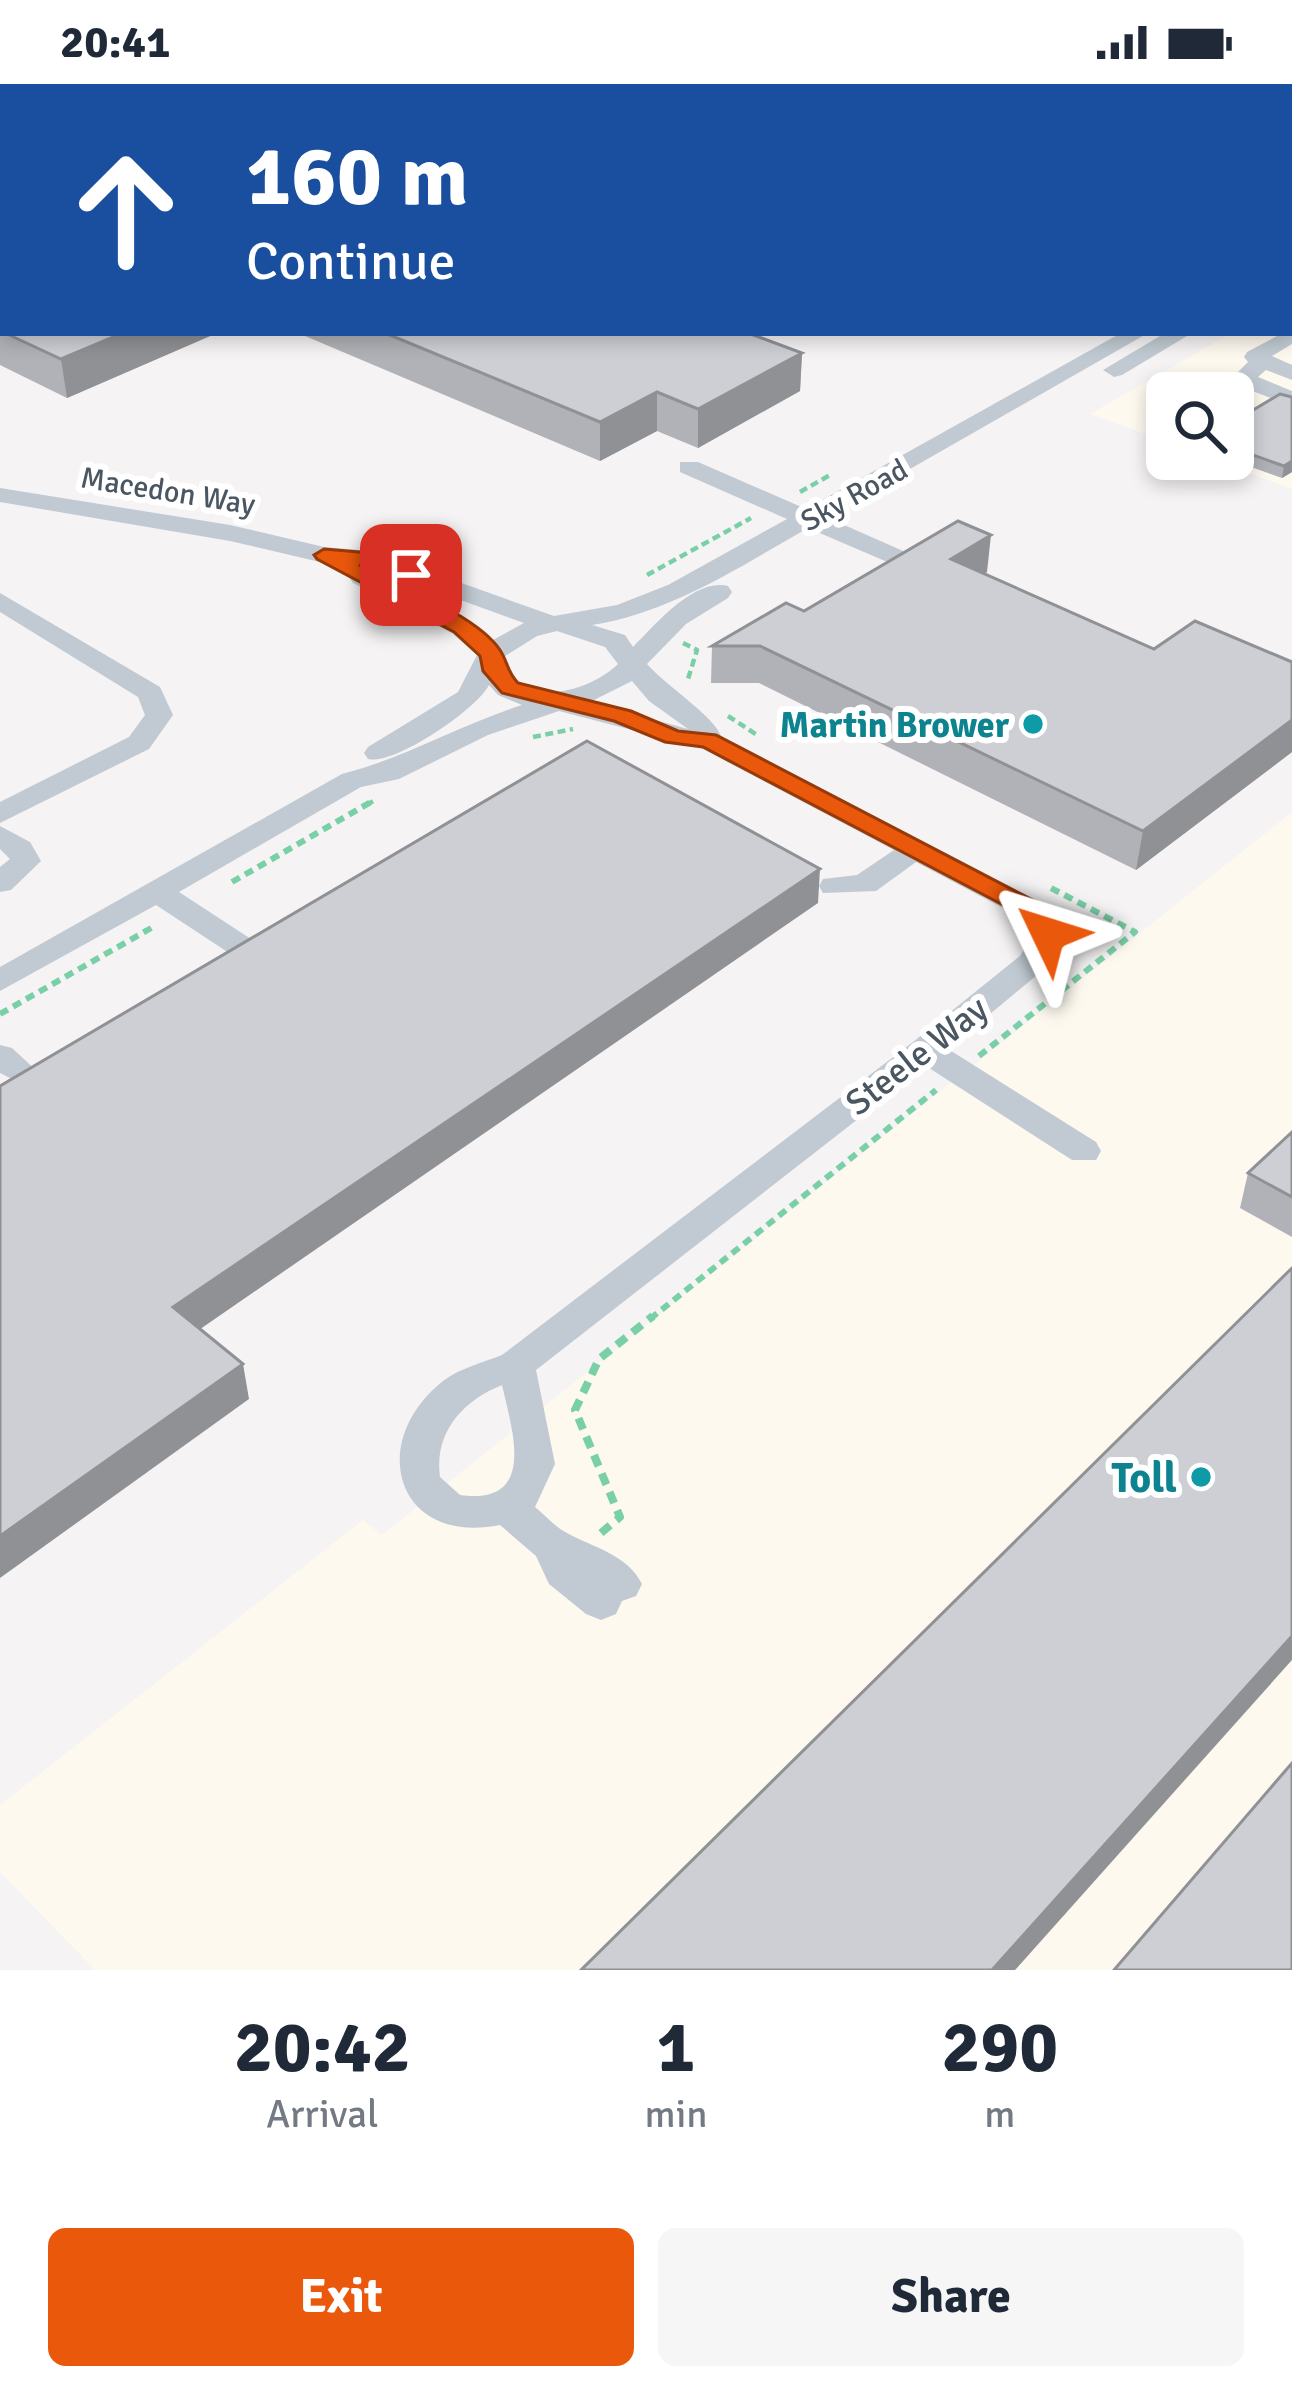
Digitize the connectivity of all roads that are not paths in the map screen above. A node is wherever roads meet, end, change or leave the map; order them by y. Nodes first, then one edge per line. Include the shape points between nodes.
1 (1132, 336) edge
2 (1175, 336) edge
3 (1281, 347) edge
4 (1292, 373) edge
5 (1292, 398) edge
6 (689, 467) dead end
7 (0, 495) edge
8 (820, 522) junction
9 (324, 555) junction
10 (901, 560) edge
11 (0, 601) edge
12 (555, 623) junction
13 (490, 656) junction
14 (633, 663) junction
15 (558, 703) junction
16 (708, 740) junction
17 (352, 780) junction
18 (0, 814) edge
19 (0, 835) edge
20 (915, 849) junction
21 (0, 883) edge
22 (834, 886) dead end
23 (156, 891) junction
24 (240, 946) edge
25 (0, 981) edge
26 (917, 1056) junction
27 (1084, 1151) dead end
28 (516, 1365) junction
29 (505, 1506) junction
30 (611, 1593) dead end

1 - 8 street, Sky Road
2 - 8 street, Sky Road
3 - 4 street
3 - 5 street via 1242,379
6 - 8 street
7 - 9 street, Macedon Way
8 - 10 street
8 - 12 street, Sky Road via 654,602
8 - 14 street, Sky Road via 677,618
9 - 12 street, Macedon Way via 371,560
9 - 13 street, Macedon Way via 461,627
11 - 18 street via 150,693 159,715 139,743
12 - 13 street, Sky Road via 518,634
12 - 14 street, Macedon Way via 615,641
13 - 15 street, Macedon Way via 510,688
13 - 17 street via 470,698 367,759
14 - 15 street, Sky Road via 602,693
14 - 16 street, Steele Way via 705,728
15 - 16 street, Steele Way
15 - 17 street
16 - 20 street, Steele Way
17 - 23 street
19 - 21 street via 26,861
20 - 22 street via 865,884
20 - 26 street, Steele Way via 1033,910 1048,934 1032,963
23 - 24 street
23 - 25 street
26 - 27 street
26 - 28 street, Steele Way
28 - 29 street via 536,1470
28 - 29 street, Steele Way via 465,1385 433,1417 414,1465 441,1507 464,1514
29 - 30 street via 552,1545 564,1572

